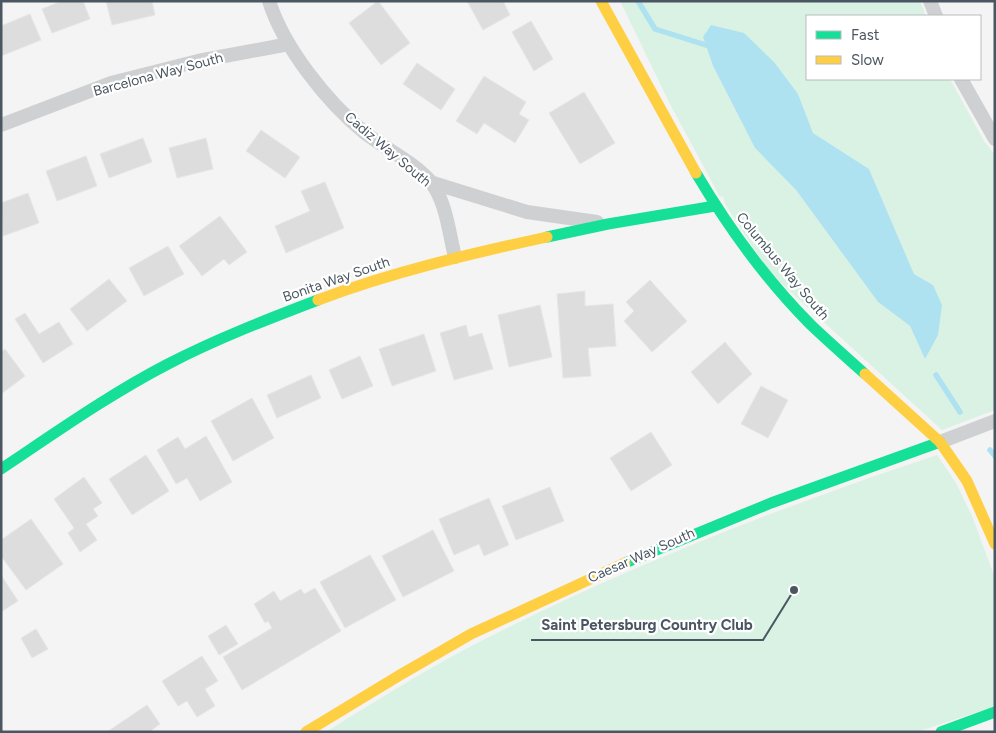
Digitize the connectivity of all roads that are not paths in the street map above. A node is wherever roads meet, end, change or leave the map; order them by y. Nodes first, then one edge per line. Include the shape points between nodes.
1 (269, 1) edge
2 (601, 1) edge
3 (930, 1) edge
4 (936, 15) edge
5 (289, 44) junction
6 (962, 80) edge
7 (1, 125) edge
8 (995, 139) edge
9 (430, 182) junction
10 (715, 206) junction
11 (608, 224) junction
12 (455, 257) junction
13 (995, 421) edge
14 (940, 442) junction
15 (1, 469) edge
16 (995, 544) edge
17 (995, 712) edge
18 (306, 732) edge
19 (941, 732) edge

1 - 5 street, Cadiz Way South
2 - 10 street, Columbus Way South via 678,145
3 - 4 street
5 - 7 street, Barcelona Way South via 198,61 111,83
5 - 9 street, Cadiz Way South via 324,93 364,132
6 - 8 street
9 - 11 street via 527,212
9 - 12 street, Cadiz Way South via 442,205
10 - 11 street, Bonita Way South
10 - 14 street, Columbus Way South via 810,325
11 - 12 street, Bonita Way South
12 - 15 street, Bonita Way South via 358,285 271,318 168,364
13 - 14 street, Caesar Way South
14 - 16 street, Columbus Way South via 966,481
14 - 18 street, Caesar Way South via 711,525 607,569 494,623 398,675
17 - 19 street

